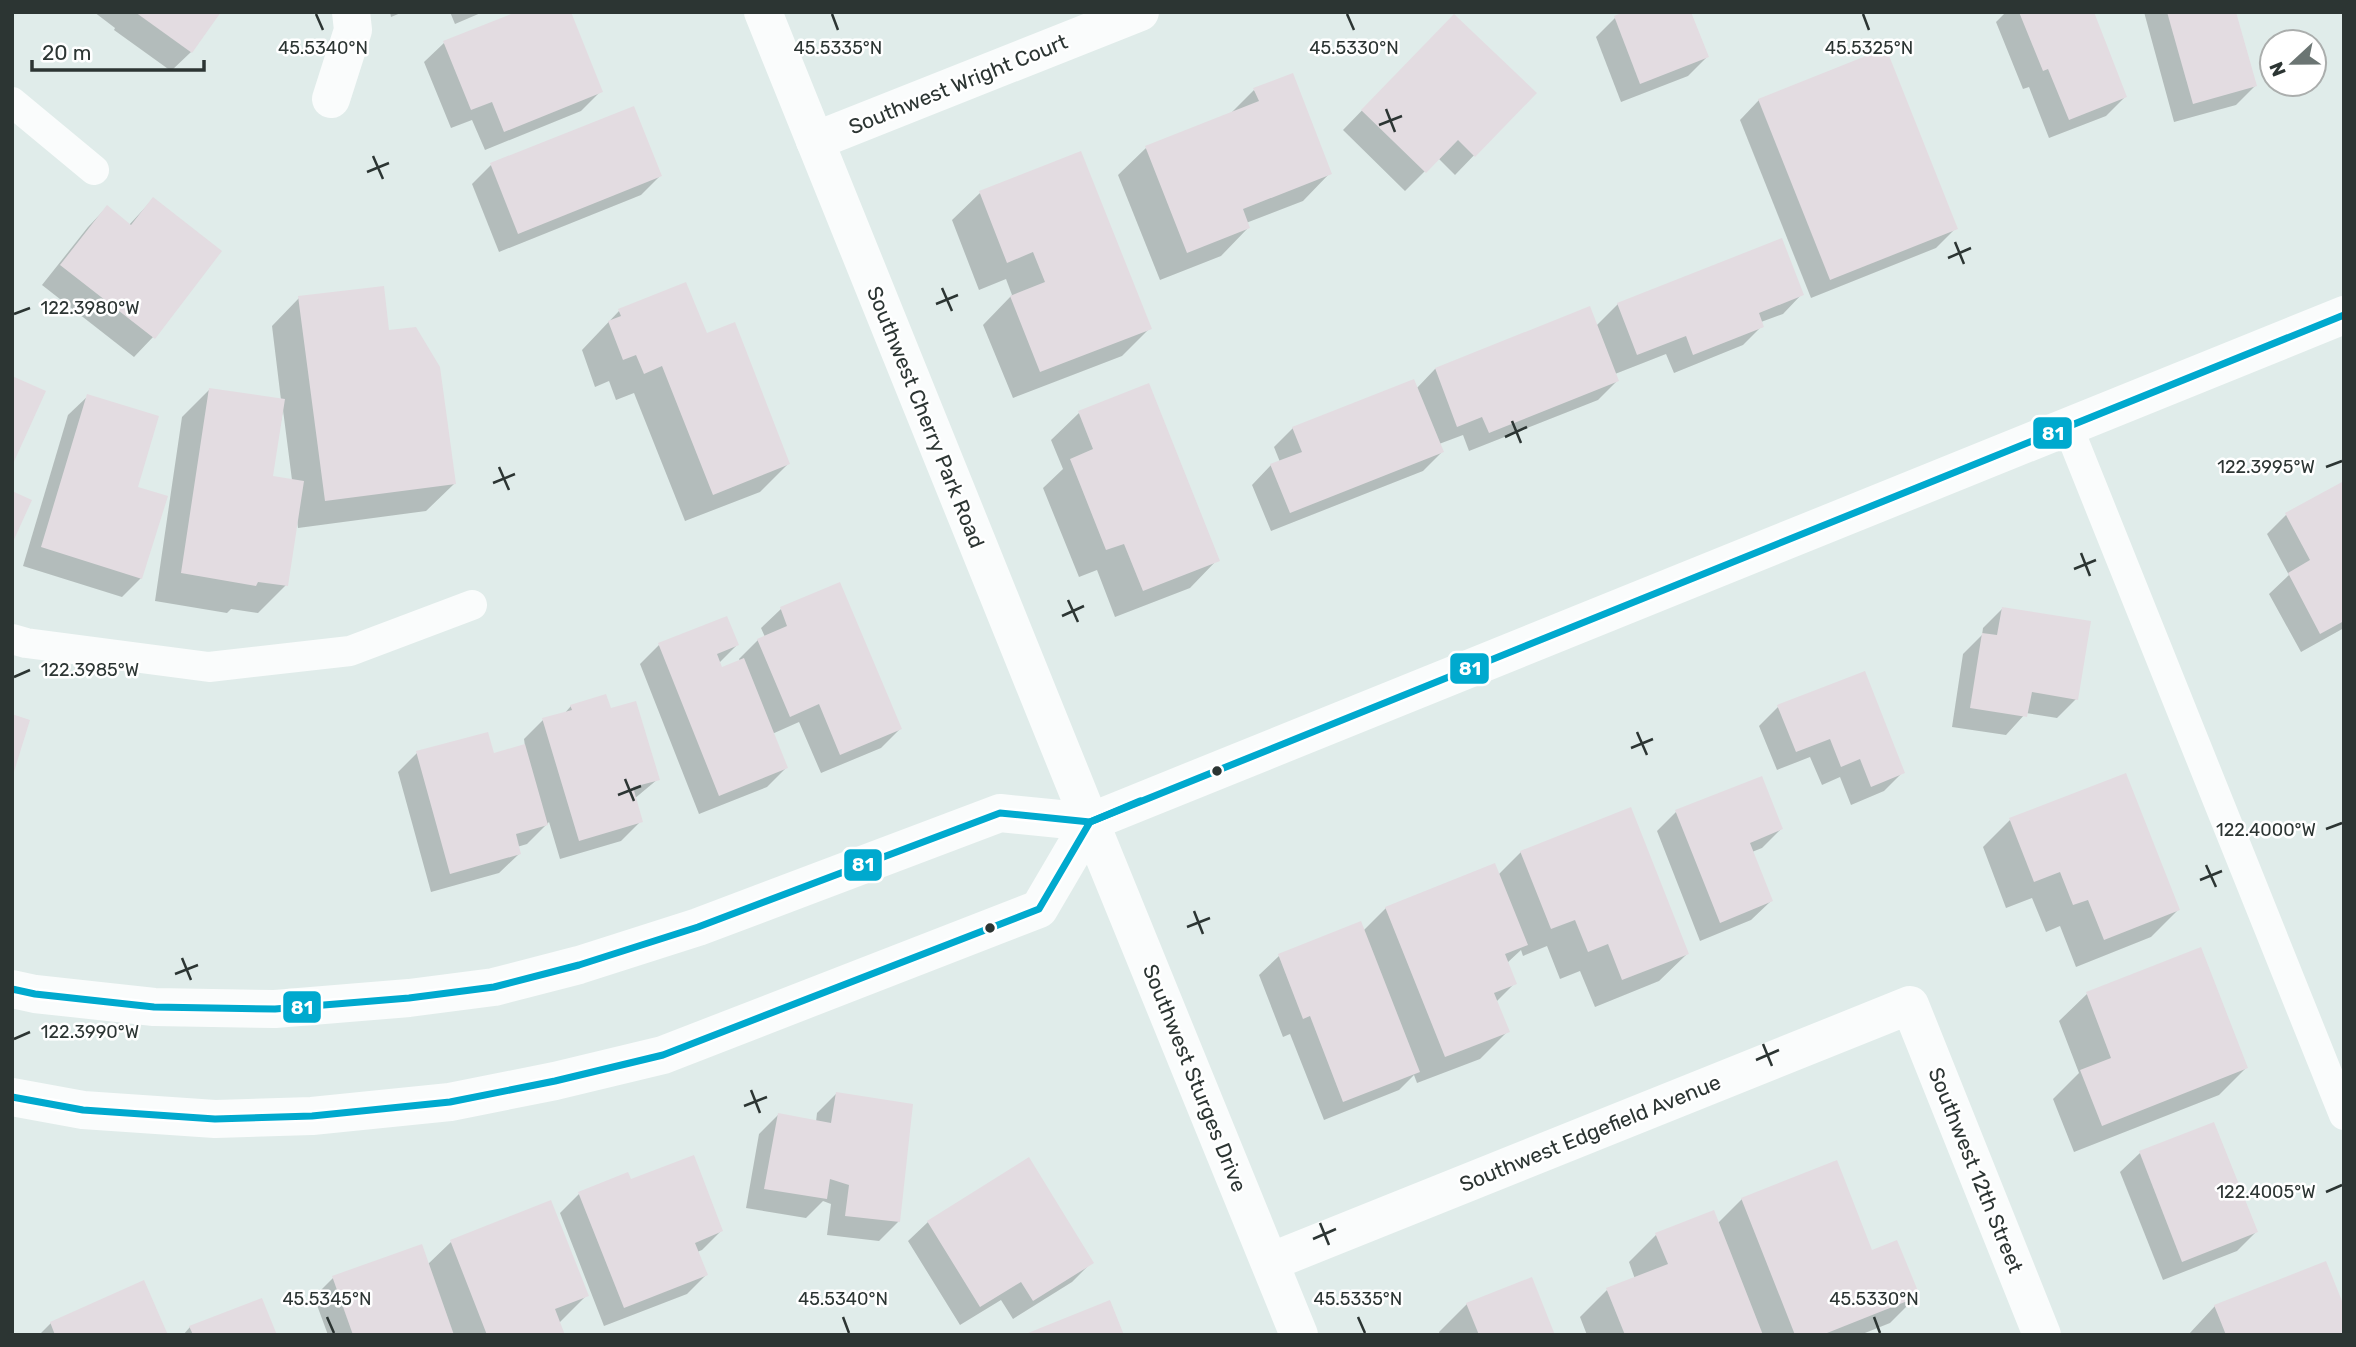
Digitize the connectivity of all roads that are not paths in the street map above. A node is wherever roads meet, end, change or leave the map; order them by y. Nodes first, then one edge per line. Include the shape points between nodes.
1 (351, 12) edge
2 (763, 12) edge
3 (1140, 12) edge
4 (331, 99) dead end
5 (12, 102) edge
6 (815, 141) junction
7 (94, 170) dead end
8 (2344, 315) edge
9 (2068, 427) junction
10 (472, 606) dead end
11 (12, 639) edge
12 (1090, 822) junction
13 (12, 989) edge
14 (1910, 1004) joint
15 (12, 1097) edge
16 (2344, 1115) edge
17 (1270, 1262) junction
18 (1299, 1335) edge
19 (2042, 1335) edge

1 - 4 main road via 353,30
2 - 6 main road, Southwest Cherry Park Road
3 - 6 main road, Southwest Wright Court
5 - 7 lane
6 - 12 main road, Southwest Cherry Park Road
8 - 9 main road
9 - 12 main road
9 - 16 lane
10 - 11 lane via 350,651 209,667
12 - 13 main road via 1000,813 698,927 494,987 275,1009 154,1007
12 - 15 main road via 1039,909 663,1055 450,1102 312,1116 215,1119 83,1110
12 - 17 main road, Southwest Sturges Drive
14 - 17 main road, Southwest Edgefield Avenue
14 - 19 main road, Southwest 12th Street
17 - 18 main road, Southwest Sturges Drive

